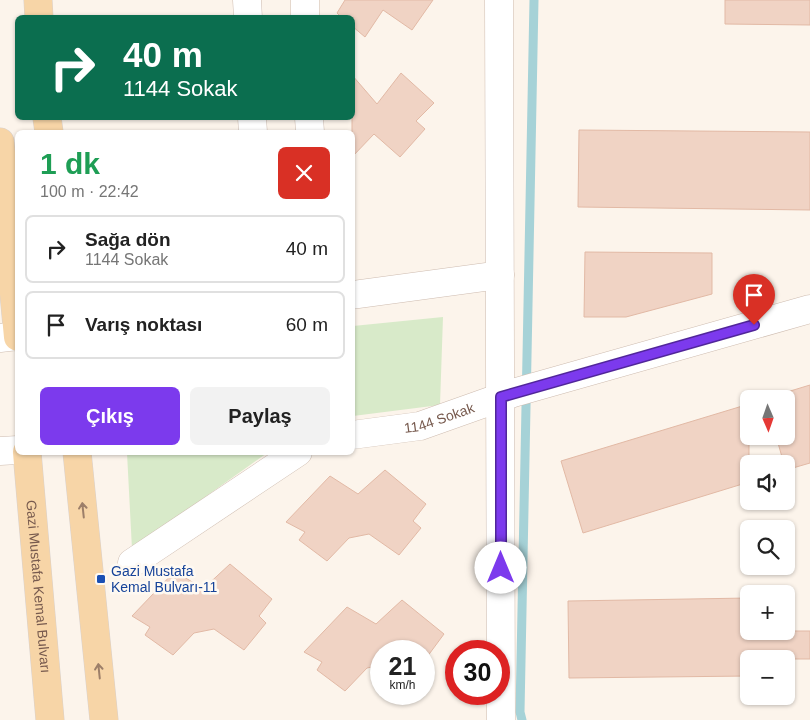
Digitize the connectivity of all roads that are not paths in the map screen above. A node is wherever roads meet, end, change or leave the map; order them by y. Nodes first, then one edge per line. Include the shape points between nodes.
1 (38, 0) edge
2 (247, 0) edge
3 (304, 0) edge
4 (499, 0) edge
5 (39, 15) edge
6 (248, 15) edge
7 (305, 15) edge
8 (0, 142) edge
9 (500, 275) junction
10 (355, 295) edge
11 (810, 309) edge
12 (15, 314) edge
13 (15, 337) edge
14 (0, 338) edge
15 (507, 395) junction
16 (355, 435) edge
17 (15, 450) edge
18 (0, 451) edge
19 (28, 455) edge
20 (77, 455) edge
21 (294, 455) edge
22 (132, 564) dead end
23 (50, 720) edge
24 (104, 720) edge
25 (501, 720) edge

1 - 5 main road
2 - 6 street
3 - 7 street
4 - 9 street
8 - 12 main road
9 - 10 street
9 - 15 street
11 - 15 street, 1144 Sokak
13 - 14 street
15 - 16 street, 1144 Sokak via 420,426
15 - 25 street
17 - 18 street
19 - 23 main road, Gazi Mustafa Kemal Bulvarı
24 -> 20 main road
21 - 22 street

